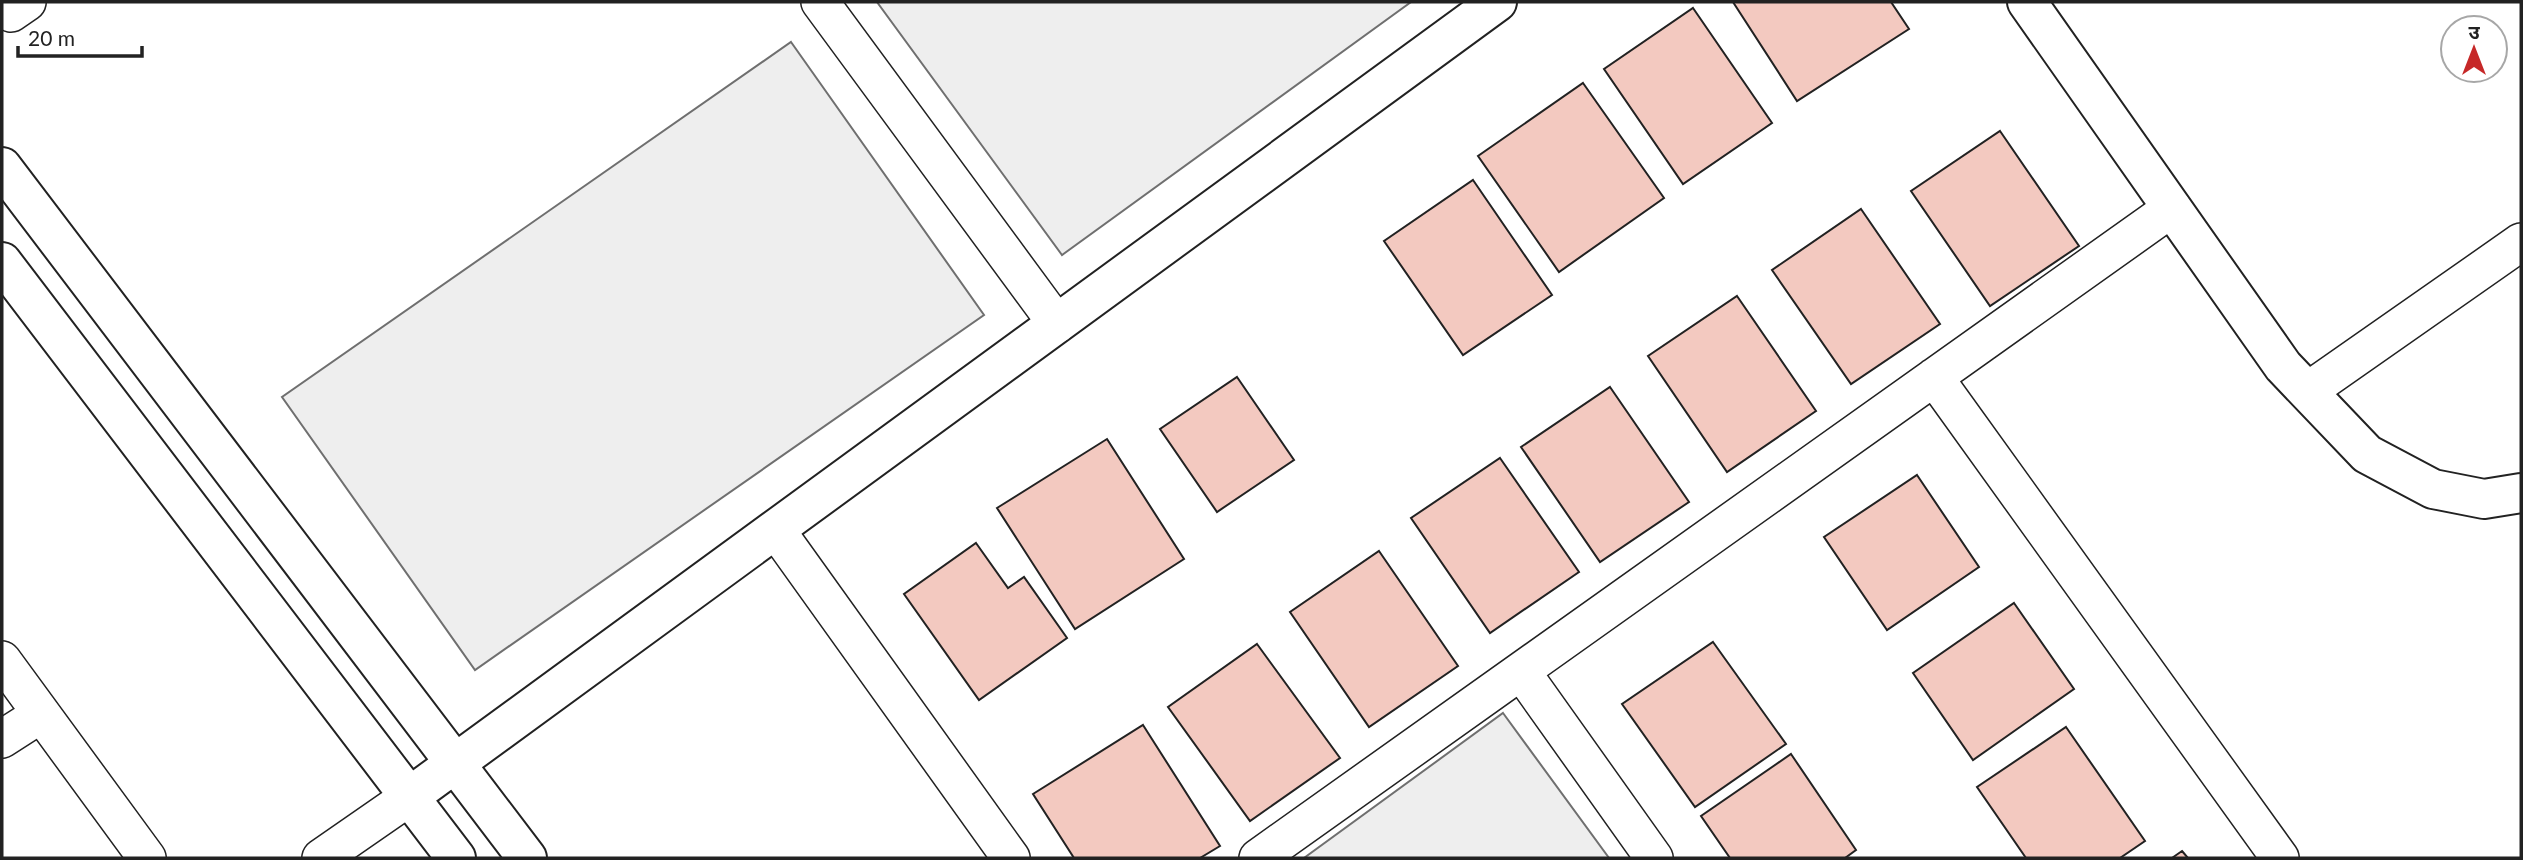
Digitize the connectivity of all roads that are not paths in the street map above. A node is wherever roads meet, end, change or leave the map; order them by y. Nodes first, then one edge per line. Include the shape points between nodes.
1 (820, 2) edge
2 (1497, 2) edge
3 (2027, 2) edge
4 (2, 167) edge
5 (2172, 208) junction
6 (2521, 242) edge
7 (2, 262) edge
8 (1056, 324) junction
9 (1934, 377) junction
10 (2308, 391) junction
11 (2521, 493) edge
12 (776, 530) junction
13 (2, 660) edge
14 (1521, 671) junction
15 (41, 714) junction
16 (2, 739) edge
17 (456, 765) junction
18 (409, 797) junction
19 (147, 858) edge
20 (321, 858) edge
21 (456, 858) edge
22 (527, 858) edge
23 (1011, 858) edge
24 (1258, 858) edge
25 (1654, 858) edge
26 (2280, 858) edge

1 - 8 street
2 - 8 street
3 - 5 street
4 - 17 street
5 - 9 street
5 - 10 street via 2283,366
6 - 10 street
7 - 18 street
8 - 12 street
9 - 14 street
9 - 26 street
10 - 11 street via 2367,454 2433,489 2484,499
12 - 17 street
12 - 23 street
13 - 15 street
14 - 24 street
14 - 25 street
15 - 16 street
15 - 19 street
17 - 18 street
17 - 22 street
18 - 20 street
18 - 21 street

